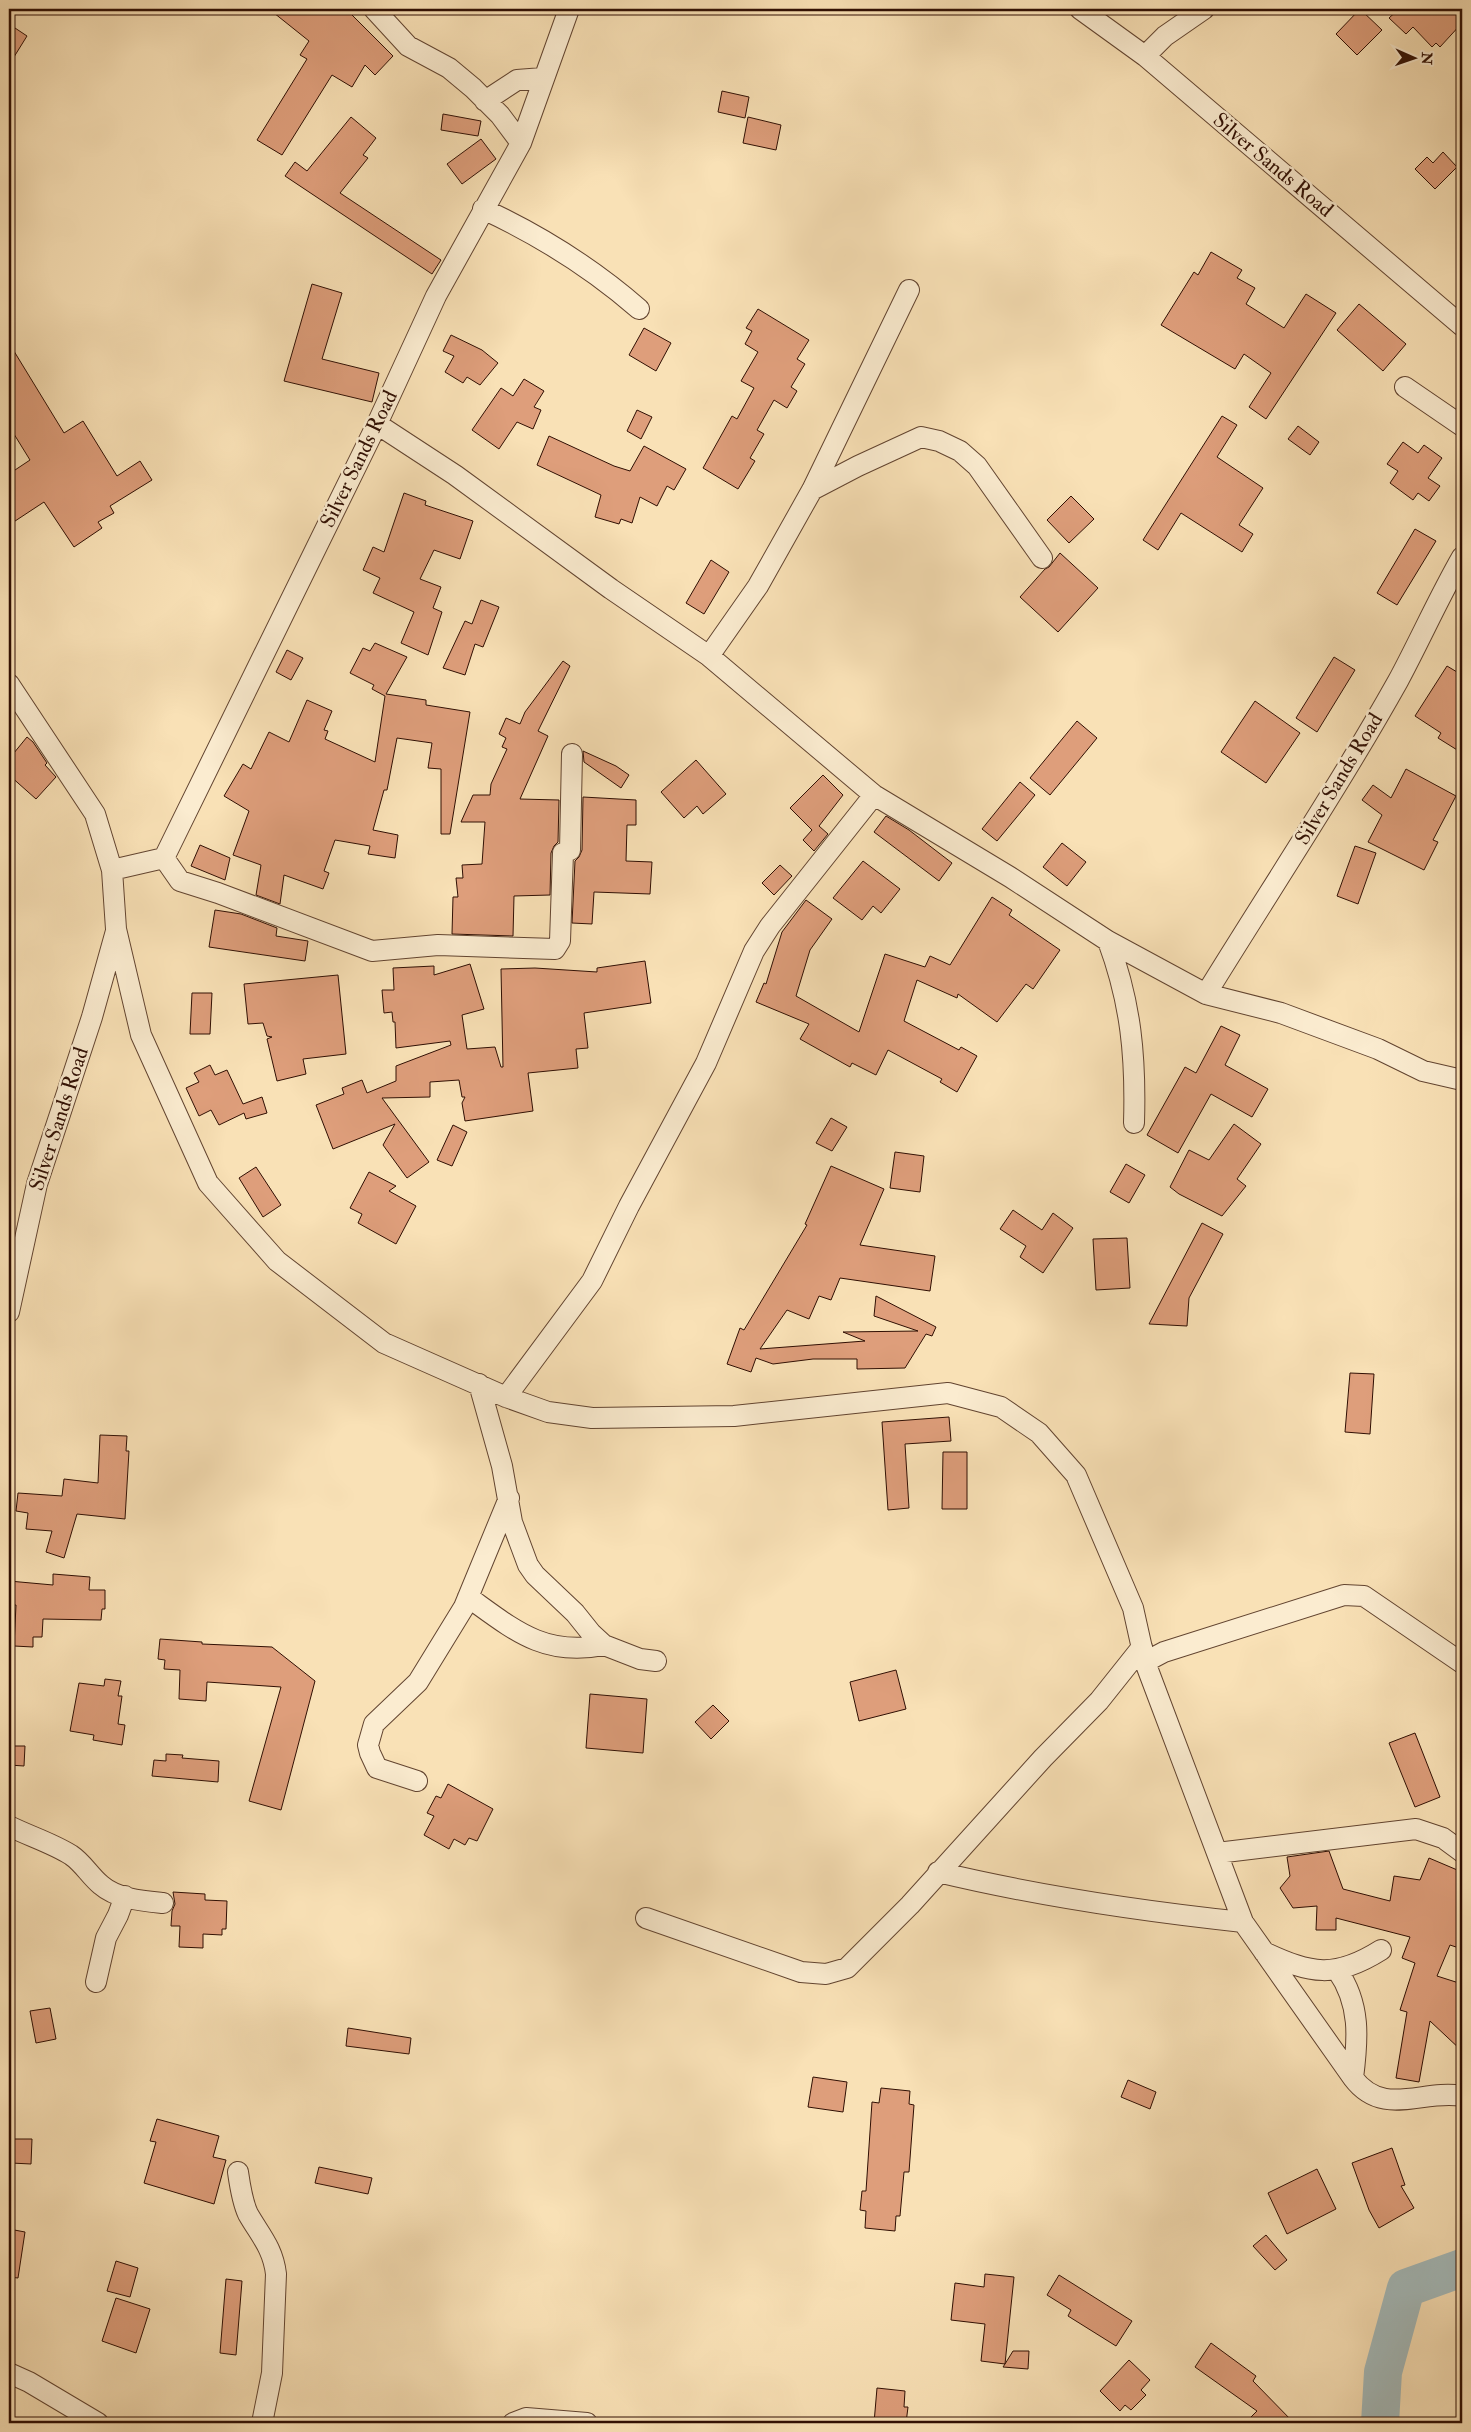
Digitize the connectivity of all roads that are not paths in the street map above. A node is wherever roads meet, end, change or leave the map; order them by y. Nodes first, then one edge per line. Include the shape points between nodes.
1 (374, 9) edge
2 (569, 9) edge
3 (1080, 9) edge
4 (1204, 9) edge
5 (1145, 56) junction
6 (543, 78) junction
7 (485, 101) junction
8 (520, 143) junction
9 (482, 209) junction
10 (909, 290) dead end
11 (639, 310) dead end
12 (1462, 326) edge
13 (1405, 387) dead end
14 (377, 424) junction
15 (1462, 426) edge
16 (812, 490) junction
17 (1462, 557) edge
18 (1042, 558) dead end
19 (709, 656) junction
20 (9, 684) edge
21 (572, 754) dead end
22 (874, 795) junction
23 (164, 858) junction
24 (112, 870) junction
25 (116, 929) junction
26 (1108, 941) junction
27 (1206, 994) junction
28 (1462, 1080) edge
29 (1134, 1123) dead end
30 (9, 1312) edge
31 (479, 1384) junction
32 (506, 1396) junction
33 (509, 1498) junction
34 (468, 1597) junction
35 (604, 1645) junction
36 (1144, 1654) junction
37 (656, 1661) dead end
38 (1462, 1663) edge
39 (417, 1781) dead end
40 (9, 1826) edge
41 (1462, 1852) edge
42 (1217, 1853) junction
43 (938, 1872) junction
44 (125, 1896) junction
45 (163, 1903) dead end
46 (646, 1918) dead end
47 (1243, 1922) junction
48 (1381, 1950) dead end
49 (1262, 1952) junction
50 (1337, 1970) junction
51 (96, 1982) dead end
52 (1353, 2078) junction
53 (1462, 2096) edge
54 (238, 2172) dead end
55 (9, 2373) edge
56 (98, 2423) edge
57 (262, 2423) edge
58 (514, 2423) edge
59 (587, 2423) edge

1 - 7 street via 408,46 449,68
2 - 6 street, Silver Sands Road
3 - 5 street, Silver Sands Road
4 - 5 street via 1165,36
5 - 12 street, Silver Sands Road
6 - 7 street via 517,80
6 - 8 street, Silver Sands Road
7 - 8 street
8 - 9 street, Silver Sands Road
9 - 11 street via 516,224 582,265
9 - 14 street, Silver Sands Road via 436,296
10 - 16 street
13 - 15 street
14 - 19 street via 454,474
14 - 23 street, Silver Sands Road
16 - 18 street via 921,437 938,441 960,451 977,466
16 - 19 street via 758,586
17 - 27 street, Silver Sands Road via 1398,680 1312,828
19 - 22 street
20 - 24 street via 95,814
21 - 23 street via 570,850 564,853 560,941 555,948 438,946 372,951 180,881
22 - 26 street
22 - 32 street via 770,926 754,951 706,1063 592,1281
23 - 24 street
24 - 25 street
25 - 30 street, Silver Sands Road via 92,1017 38,1184
25 - 31 street via 141,1035 208,1183 277,1261 384,1343
26 - 27 street
26 - 29 street via 1120,972 1133,1039 1136,1074
27 - 28 street via 1281,1013 1378,1049 1423,1071
31 - 32 street
31 - 33 street
32 - 36 street via 548,1412 592,1418 734,1416 948,1393 1001,1407 1039,1432 1076,1475 1132,1608
33 - 34 street
33 - 35 street via 512,1522 528,1565
34 - 35 street via 513,1630 535,1640 569,1649
34 - 39 street via 418,1682 374,1724 368,1744 377,1768
35 - 37 street via 640,1659
36 - 38 street via 1164,1652 1344,1595 1364,1596
36 - 42 street
36 - 43 street
40 - 44 street via 57,1847 73,1857 101,1885
41 - 42 street via 1443,1838 1416,1829
42 - 47 street
43 - 46 street via 847,1968 826,1974 801,1972
43 - 47 street via 1011,1890
44 - 45 street
44 - 51 street via 106,1938
47 - 49 street
48 - 50 street via 1366,1960
49 - 50 street via 1297,1968
49 - 52 street
50 - 52 street via 1351,1993 1357,2017
52 - 53 street via 1375,2098
54 - 57 street via 242,2198 248,2214 270,2247 276,2274 272,2373
55 - 56 street
58 - 59 street via 526,2418

